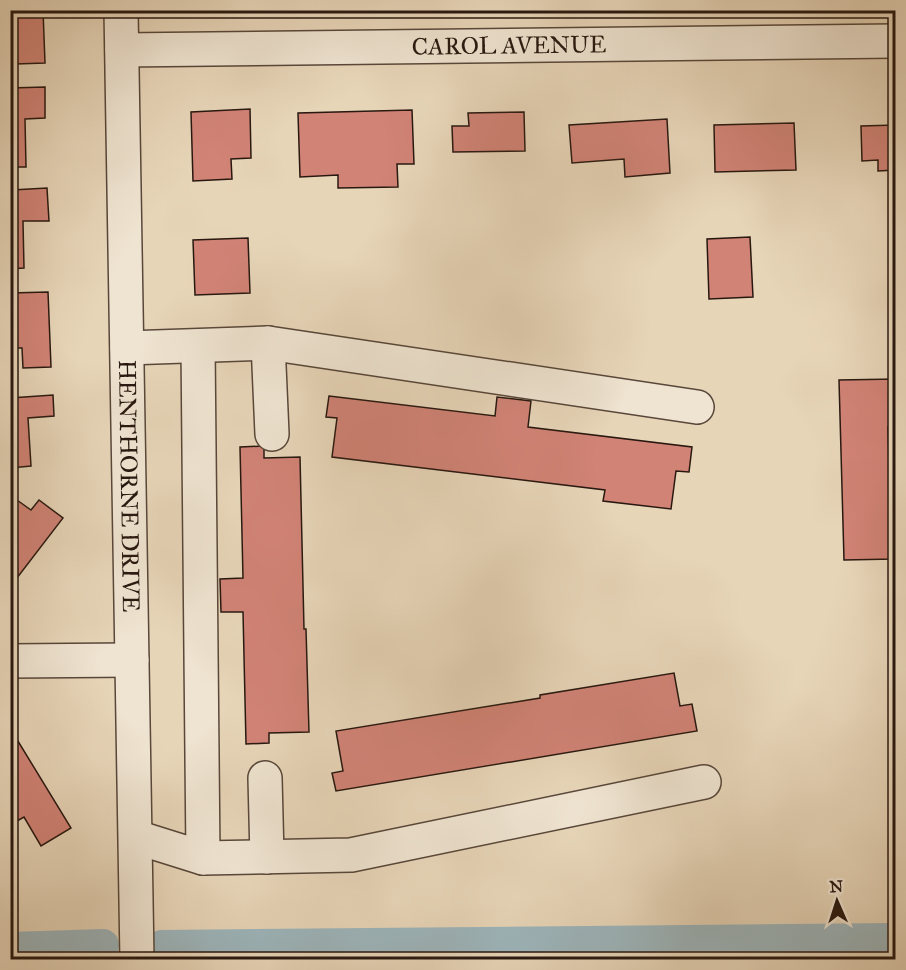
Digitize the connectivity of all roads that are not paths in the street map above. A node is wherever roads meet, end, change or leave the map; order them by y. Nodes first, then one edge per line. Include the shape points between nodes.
1 (121, 10) edge
2 (896, 40) edge
3 (122, 50) junction
4 (268, 343) junction
5 (198, 346) junction
6 (127, 348) junction
7 (697, 407) dead end
8 (272, 434) dead end
9 (132, 660) junction
10 (10, 661) edge
11 (265, 778) dead end
12 (704, 782) dead end
13 (136, 837) junction
14 (267, 857) junction
15 (203, 858) junction
16 (136, 960) edge

1 - 3 street, HENTHORNE DRIVE
2 - 3 street, CAROL AVENUE
3 - 6 street, HENTHORNE DRIVE
4 - 5 street
4 - 7 street
4 - 8 street
5 - 6 street
5 - 15 street
6 - 9 street, HENTHORNE DRIVE
9 - 10 street
9 - 13 street, HENTHORNE DRIVE
11 - 14 street
12 - 14 street via 351,855
13 - 15 street
13 - 16 street, HENTHORNE DRIVE
14 - 15 street

